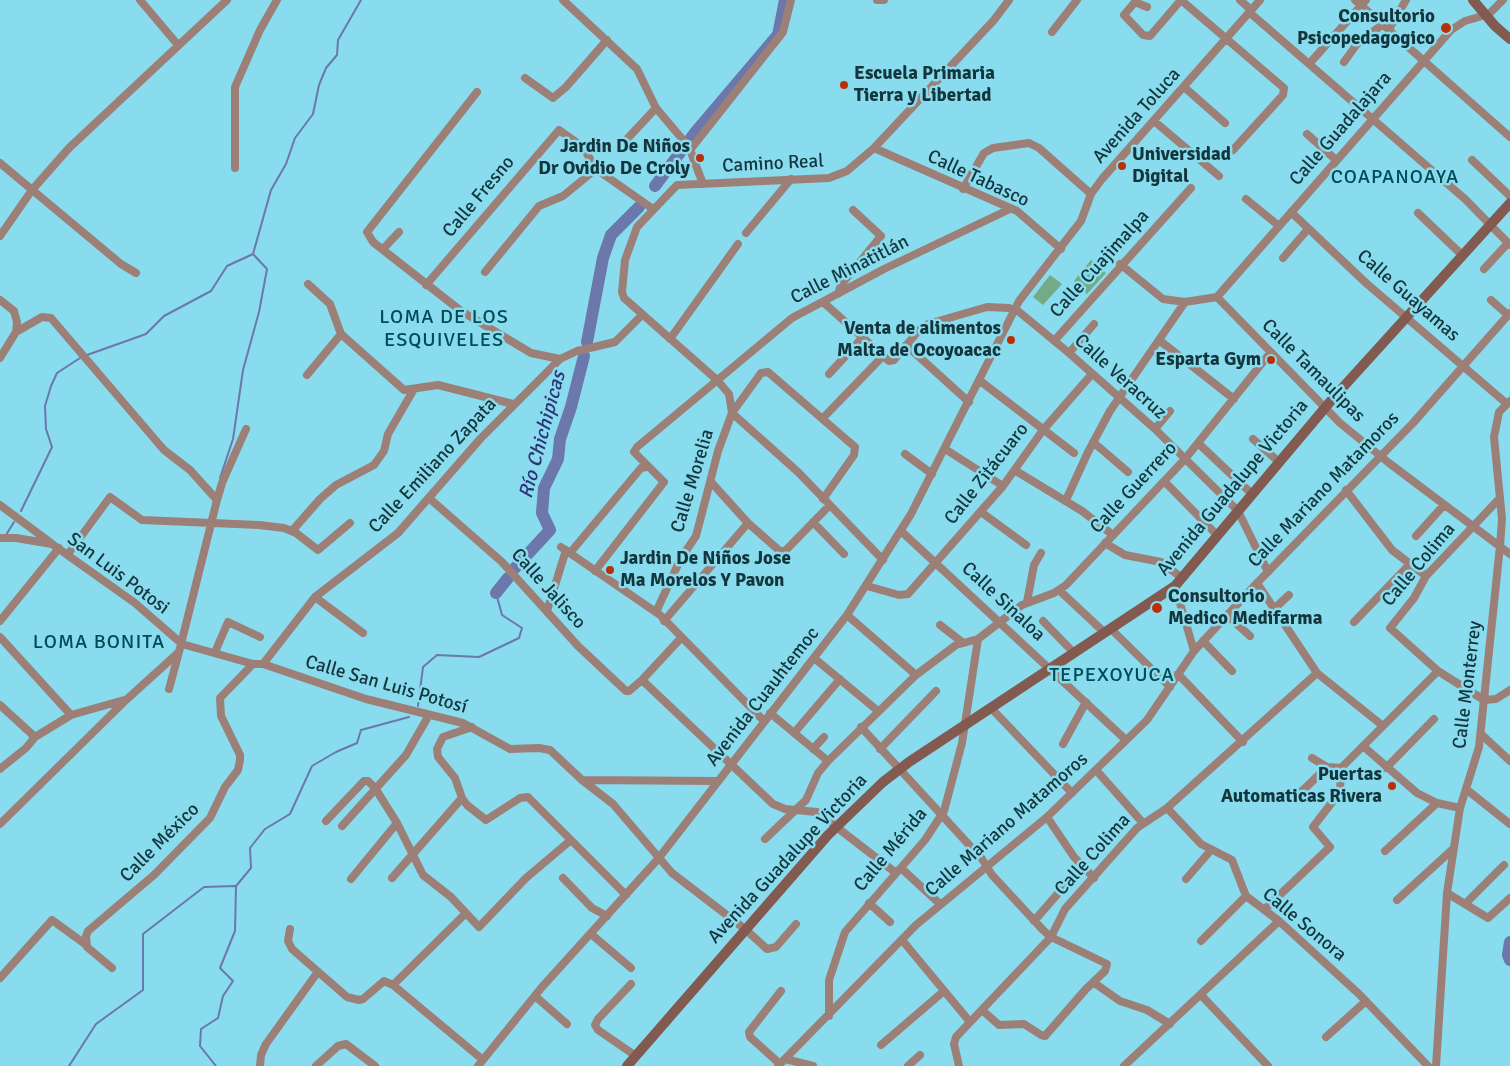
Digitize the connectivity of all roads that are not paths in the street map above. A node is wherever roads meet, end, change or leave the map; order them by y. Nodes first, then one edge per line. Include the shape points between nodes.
1 (140, 0) edge
2 (226, 0) edge
3 (277, 0) edge
4 (563, 0) edge
5 (791, 0) edge
6 (876, 0) edge
7 (884, 0) edge
8 (1009, 0) edge
9 (1077, 0) edge
10 (1181, 0) edge
11 (1240, 0) edge
12 (1260, 0) edge
13 (1406, 0) edge
14 (1473, 0) edge
15 (1503, 0) edge
16 (1361, 2) edge
17 (1147, 7) dead end
18 (1250, 11) junction
19 (1487, 15) junction
20 (1386, 27) junction
21 (1052, 32) dead end
22 (1227, 38) junction
23 (1510, 39) edge
24 (608, 40) junction
25 (178, 45) junction
26 (1423, 60) junction
27 (1344, 62) dead end
28 (1309, 64) junction
29 (525, 78) dead end
30 (1184, 87) junction
31 (477, 92) dead end
32 (656, 108) junction
33 (1372, 118) junction
34 (1154, 121) junction
35 (1225, 123) dead end
36 (1307, 134) dead end
37 (1510, 137) edge
38 (627, 139) dead end
39 (690, 148) junction
40 (874, 148) junction
41 (1233, 150) dead end
42 (1336, 160) junction
43 (1472, 160) dead end
44 (0, 163) edge
45 (235, 168) dead end
46 (596, 169) junction
47 (1219, 176) dead end
48 (791, 179) junction
49 (703, 184) junction
50 (1191, 188) dead end
51 (963, 189) junction
52 (32, 190) junction
53 (1091, 194) junction
54 (1510, 196) edge
55 (1246, 199) dead end
56 (1510, 203) edge
57 (653, 209) junction
58 (1010, 209) junction
59 (853, 210) dead end
60 (1291, 212) junction
61 (1418, 213) dead end
62 (1491, 224) junction
63 (1280, 226) junction
64 (1308, 229) junction
65 (399, 232) dead end
66 (746, 233) dead end
67 (0, 236) edge
68 (738, 244) dead end
69 (1509, 244) edge
70 (1061, 249) junction
71 (383, 250) junction
72 (1462, 255) junction
73 (1283, 258) dead end
74 (1120, 264) junction
75 (1484, 269) dead end
76 (136, 272) dead end
77 (485, 272) dead end
78 (308, 284) dead end
79 (426, 285) junction
80 (838, 294) junction
81 (1217, 297) junction
82 (0, 300) edge
83 (1492, 300) dead end
84 (823, 302) junction
85 (1185, 302) junction
86 (1014, 309) junction
87 (1509, 314) edge
88 (642, 315) junction
89 (1405, 317) junction
90 (1094, 324) dead end
91 (16, 332) junction
92 (341, 334) junction
93 (863, 337) junction
94 (670, 339) junction
95 (1055, 340) junction
96 (1159, 340) junction
97 (906, 345) junction
98 (1271, 352) junction
99 (1069, 353) junction
100 (883, 356) junction
101 (0, 358) edge
102 (560, 359) junction
103 (1464, 366) junction
104 (829, 374) dead end
105 (1092, 374) junction
106 (307, 376) dead end
107 (717, 380) junction
108 (980, 380) junction
109 (414, 389) junction
110 (1119, 398) junction
111 (1234, 399) junction
112 (969, 402) junction
113 (1508, 402) edge
114 (513, 404) junction
115 (1324, 408) junction
116 (1170, 411) dead end
117 (732, 413) junction
118 (823, 418) junction
119 (246, 429) dead end
120 (1155, 429) junction
121 (1043, 430) junction
122 (1253, 440) dead end
123 (1093, 442) junction
124 (1198, 443) junction
125 (945, 449) junction
126 (1074, 453) dead end
127 (905, 454) dead end
128 (1380, 456) junction
129 (1185, 459) junction
130 (1279, 462) junction
131 (646, 467) junction
132 (1016, 471) junction
133 (1128, 472) dead end
134 (932, 474) junction
135 (1164, 481) junction
136 (711, 482) junction
137 (1003, 486) junction
138 (1346, 490) junction
139 (1252, 494) junction
140 (429, 498) junction
141 (1500, 499) junction
142 (217, 500) junction
143 (1066, 500) junction
144 (826, 503) junction
145 (0, 505) edge
146 (1444, 505) junction
147 (1238, 511) junction
148 (981, 512) junction
149 (212, 522) junction
150 (813, 522) junction
151 (350, 523) dead end
152 (748, 523) junction
153 (1473, 527) junction
154 (292, 531) junction
155 (901, 531) junction
156 (1113, 535) junction
157 (1217, 535) junction
158 (1416, 536) dead end
159 (0, 538) edge
160 (1105, 543) junction
161 (1026, 545) dead end
162 (56, 546) junction
163 (1500, 546) junction
164 (566, 550) junction
165 (1041, 553) dead end
166 (68, 554) junction
167 (844, 554) dead end
168 (1510, 554) edge
169 (883, 560) junction
170 (936, 562) junction
171 (1409, 565) junction
172 (595, 571) junction
173 (1268, 572) junction
174 (1426, 576) junction
175 (1182, 578) junction
176 (1257, 583) junction
177 (867, 586) junction
178 (1175, 586) junction
179 (1059, 590) junction
180 (1289, 595) dead end
181 (315, 598) junction
182 (1027, 602) junction
183 (1274, 609) junction
184 (547, 611) junction
185 (656, 612) junction
186 (847, 615) junction
187 (1227, 615) junction
188 (0, 621) edge
189 (664, 621) junction
190 (1001, 621) junction
191 (1043, 621) dead end
192 (1354, 622) dead end
193 (940, 625) dead end
194 (1108, 631) junction
195 (363, 633) dead end
196 (1250, 636) dead end
197 (0, 637) edge
198 (260, 637) dead end
199 (681, 638) junction
200 (978, 639) junction
201 (1204, 641) junction
202 (962, 642) junction
203 (180, 648) junction
204 (1194, 651) junction
205 (215, 652) junction
206 (1074, 653) junction
207 (814, 658) junction
208 (253, 664) junction
209 (263, 664) junction
210 (1051, 668) junction
211 (1232, 671) dead end
212 (1438, 672) junction
213 (1317, 673) junction
214 (1178, 674) junction
215 (916, 675) junction
216 (840, 679) junction
217 (642, 680) junction
218 (1170, 687) junction
219 (169, 689) dead end
220 (1510, 690) edge
221 (936, 691) dead end
222 (126, 700) junction
223 (1484, 700) junction
224 (1086, 702) junction
225 (0, 705) edge
226 (104, 705) junction
227 (991, 708) junction
228 (878, 711) junction
229 (770, 713) junction
230 (111, 714) junction
231 (71, 715) junction
232 (429, 715) junction
233 (1434, 719) dead end
234 (764, 721) junction
235 (966, 725) junction
236 (1383, 726) junction
237 (472, 727) junction
238 (861, 727) junction
239 (794, 732) junction
240 (1481, 734) junction
241 (35, 736) junction
242 (824, 737) dead end
243 (1126, 740) junction
244 (1243, 742) junction
245 (1062, 744) dead end
246 (1363, 746) junction
247 (813, 749) junction
248 (880, 749) junction
249 (1312, 758) dead end
250 (1509, 758) edge
251 (828, 761) junction
252 (730, 765) junction
253 (1327, 767) junction
254 (1341, 768) junction
255 (1386, 768) junction
256 (0, 769) edge
257 (898, 769) junction
258 (1096, 770) junction
259 (582, 780) junction
260 (717, 781) junction
261 (375, 788) junction
262 (1466, 790) junction
263 (1072, 793) junction
264 (1297, 796) dead end
265 (462, 798) junction
266 (1437, 803) junction
267 (1167, 808) junction
268 (1460, 808) junction
269 (798, 809) junction
270 (941, 816) junction
271 (1047, 817) junction
272 (1508, 820) edge
273 (326, 821) dead end
274 (398, 823) junction
275 (1143, 823) junction
276 (0, 824) edge
277 (342, 826) dead end
278 (837, 826) junction
279 (765, 839) dead end
280 (571, 840) junction
281 (1453, 848) junction
282 (1211, 850) junction
283 (1385, 851) dead end
284 (412, 854) junction
285 (658, 859) junction
286 (1504, 865) dead end
287 (987, 866) junction
288 (1081, 866) junction
289 (898, 871) junction
290 (392, 878) dead end
291 (563, 878) dead end
292 (1094, 878) junction
293 (350, 879) dead end
294 (1186, 879) dead end
295 (1447, 893) junction
296 (626, 895) junction
297 (1246, 896) junction
298 (1510, 898) edge
299 (1397, 900) dead end
300 (869, 903) junction
301 (940, 904) junction
302 (1465, 904) junction
303 (1264, 910) junction
304 (466, 913) junction
305 (607, 916) junction
306 (1034, 921) junction
307 (890, 922) dead end
308 (1279, 922) junction
309 (796, 924) dead end
310 (290, 929) dead end
311 (745, 929) junction
312 (591, 934) junction
313 (1051, 937) junction
314 (902, 940) junction
315 (1201, 941) dead end
316 (85, 944) junction
317 (112, 968) dead end
318 (630, 968) dead end
319 (317, 973) junction
320 (0, 978) edge
321 (1094, 982) junction
322 (631, 984) dead end
323 (393, 985) junction
324 (781, 991) dead end
325 (944, 991) junction
326 (1201, 995) junction
327 (535, 996) junction
328 (1366, 1000) junction
329 (982, 1010) junction
330 (829, 1016) junction
331 (970, 1022) junction
332 (567, 1024) dead end
333 (1170, 1024) junction
334 (1326, 1037) dead end
335 (881, 1045) dead end
336 (920, 1055) dead end
337 (636, 1056) junction
338 (481, 1063) edge
339 (781, 1063) edge
340 (1129, 1065) edge
341 (260, 1066) edge
342 (316, 1066) edge
343 (375, 1066) edge
344 (627, 1066) edge
345 (813, 1066) edge
346 (908, 1066) edge
347 (959, 1066) edge
348 (1268, 1066) edge
349 (1428, 1066) edge
350 (1436, 1066) edge

1 - 25 street
2 - 25 street
3 - 45 street via 235,87
4 - 24 street
5 - 39 street via 783,32
6 - 7 street
8 - 40 street, Camino Real
9 - 21 street
10 - 17 street via 1150,36 1144,35 1124,15 1135,2
10 - 22 street
11 - 18 street
12 - 18 street, Avenida Toluca
13 - 20 street
14 - 19 main road
15 - 19 street, Calle Guadalajara
16 - 20 street
16 - 28 street
18 - 22 street, Avenida Toluca
18 - 28 street
19 - 23 main road
19 - 26 street, Calle Guadalajara via 1458,25
20 - 26 street
20 - 27 street via 1357,44
22 - 30 street, Avenida Toluca
22 - 41 street via 1285,91
24 - 29 street via 553,98
24 - 32 street via 640,73
25 - 52 street via 95,122
26 - 33 street, Calle Guadalajara
26 - 37 street
28 - 33 street
30 - 34 street, Avenida Toluca
30 - 35 street
31 - 71 street via 367,232
32 - 38 street
32 - 39 street
33 - 42 street, Calle Guadalajara
33 - 62 street
34 - 47 street
34 - 53 street, Avenida Toluca
36 - 42 street
39 - 49 street
40 - 48 street, Camino Real via 838,175
40 - 51 street, Calle Tabasco
42 - 60 street, Calle Guadalajara
43 - 54 street
44 - 52 street
46 - 57 street
46 - 77 street via 564,196 539,206
46 - 79 street, Calle Fresno via 583,147 561,130 557,131
48 - 49 street, Camino Real
48 - 66 street
49 - 57 street, Camino Real via 677,185
50 - 74 street, Calle Cuajimalpa
51 - 53 street via 984,153 993,148 1029,143
51 - 58 street, Calle Tabasco
52 - 67 street
52 - 76 street via 121,264
53 - 70 street, Avenida Toluca via 1081,221
55 - 63 street
56 - 62 main road, Avenida Guadalupe Victoria
57 - 88 street, Camino Real via 636,228 625,260 623,295
58 - 70 street, Calle Tabasco via 1017,211
58 - 80 street, Calle Minatitlán
59 - 80 street via 880,236 841,285
60 - 63 street, Calle Guadalajara
60 - 64 street, Calle Guayamas
61 - 72 street
62 - 69 street
62 - 72 main road, Avenida Guadalupe Victoria
63 - 81 street, Calle Guadalajara
64 - 73 street
64 - 89 street, Calle Guayamas
65 - 71 street
68 - 94 street
69 - 75 street
70 - 86 street, Avenida Toluca
71 - 79 street
72 - 89 main road, Avenida Guadalupe Victoria
74 - 85 street via 1158,296
74 - 95 street, Calle Cuajimalpa
78 - 92 street via 330,304
79 - 102 street via 461,311 531,353
80 - 84 street, Calle Minatitlán
81 - 85 street
81 - 98 street, Calle Tamaulipas
82 - 91 street via 15,313
83 - 87 street
84 - 93 street
84 - 107 street, Calle Minatitlán via 792,318
85 - 96 street
86 - 95 street, Calle Veracruz
86 - 97 street via 987,308 928,324
86 - 108 street, Avenida Cuauhtemoc
87 - 103 street, Calle Mariano Matamoros
88 - 94 street, Camino Real
88 - 102 street, Calle Emiliano Zapata via 615,342 577,351
89 - 103 street, Calle Guayamas
89 - 115 main road, Avenida Guadalupe Victoria
90 - 99 street
91 - 101 street
91 - 142 street via 42,317 51,318 164,450 201,481
92 - 106 street
92 - 109 street via 404,390
93 - 100 street
93 - 104 street
94 - 107 street, Camino Real
95 - 99 street, Calle Veracruz
96 - 110 street
96 - 111 street
97 - 100 street via 891,361
97 - 112 street
98 - 111 street, Calle Guerrero
98 - 115 street, Calle Tamaulipas
99 - 105 street, Calle Veracruz
100 - 118 street
102 - 114 street, Calle Emiliano Zapata
103 - 113 street, Calle Guayamas
103 - 128 street, Calle Mariano Matamoros
105 - 110 street, Calle Veracruz
105 - 121 street, Calle Zitácuaro
107 - 117 street, Camino Real via 730,394
107 - 131 street, Calle Minatitlán via 635,449
108 - 112 street, Avenida Cuauhtemoc
108 - 121 street
109 - 114 street via 429,385 450,387
109 - 154 street via 374,465 336,485
110 - 120 street, Calle Veracruz
110 - 123 street
111 - 124 street, Calle Guerrero
112 - 125 street, Avenida Cuauhtemoc
113 - 141 street, Calle Monterrey via 1499,412 1494,437
114 - 140 street, Calle Emiliano Zapata
115 - 128 street, Calle Tamaulipas
115 - 130 main road, Avenida Guadalupe Victoria
116 - 120 street
117 - 118 street, Calle Morelia via 761,373 768,372
117 - 136 street, Calle Morelia
117 - 144 street via 788,462
118 - 144 street, Calle Morelia via 853,444 856,451
119 - 142 street
120 - 129 street, Calle Veracruz
121 - 126 street
121 - 132 street, Calle Zitácuaro
122 - 130 street
123 - 133 street, Calle Guerrero
123 - 143 street
124 - 129 street, Calle Guerrero
124 - 139 street
125 - 134 street, Avenida Cuauhtemoc
125 - 137 street
127 - 134 street
128 - 138 street, Calle Mariano Matamoros
128 - 146 street, Calle Tamaulipas
129 - 135 street, Calle Guerrero
129 - 147 street, Calle Veracruz
130 - 139 main road, Avenida Guadalupe Victoria
131 - 164 street via 641,468
131 - 172 street via 662,479 663,484
132 - 137 street, Calle Zitácuaro
132 - 143 street
134 - 155 street, Avenida Cuauhtemoc
135 - 156 street, Calle Guerrero
135 - 157 street
136 - 152 street
136 - 185 street, Calle Morelia via 696,536 680,558
137 - 148 street, Calle Zitácuaro
138 - 171 street via 1392,550
138 - 173 street, Calle Mariano Matamoros
139 - 147 main road, Avenida Guadalupe Victoria
140 - 181 street, Calle Emiliano Zapata via 398,533
140 - 184 street, Calle Jalisco via 502,562
141 - 153 street, Calle Colima
141 - 163 street, Calle Monterrey
142 - 149 street
143 - 156 street
144 - 150 street
144 - 169 street
145 - 162 street
146 - 153 street, Calle Tamaulipas
146 - 158 street
147 - 157 main road, Avenida Guadalupe Victoria
147 - 173 street, Calle Veracruz
148 - 161 street
148 - 170 street, Calle Zitácuaro
149 - 154 street
149 - 166 street via 144,520 110,497
149 - 203 street
150 - 152 street via 783,552
150 - 167 street
151 - 154 street via 320,549
152 - 189 street
153 - 163 street, Calle Tamaulipas
153 - 174 street, Calle Colima
155 - 169 street, Avenida Cuauhtemoc
155 - 170 street, Calle Sinaloa
156 - 160 street, Calle Guerrero
157 - 175 main road, Avenida Guadalupe Victoria
159 - 162 street, San Luis Potosi
160 - 175 street via 1125,555 1161,562
160 - 179 street, Calle Guerrero
162 - 166 street, San Luis Potosi
162 - 188 street
163 - 168 street, Calle Tamaulipas
163 - 223 street, Calle Monterrey
164 - 172 street
164 - 184 street
165 - 182 street via 1034,565
166 - 203 street, San Luis Potosi via 135,602
169 - 177 street, Avenida Cuauhtemoc
170 - 177 street, Calle Zitácuaro via 908,594 899,596
170 - 190 street, Calle Sinaloa
171 - 174 street
171 - 192 street
172 - 185 street
173 - 176 street, Calle Mariano Matamoros
174 - 212 street, Calle Colima via 1414,598 1390,628
175 - 178 main road, Avenida Guadalupe Victoria
176 - 183 street
176 - 187 street, Calle Mariano Matamoros
177 - 186 street, Avenida Cuauhtemoc
178 - 194 main road, Avenida Guadalupe Victoria
178 - 204 street
179 - 182 street, Calle Guerrero
179 - 194 street
180 - 183 street
181 - 195 street
181 - 209 street, Calle Emiliano Zapata
182 - 190 street, Calle Guerrero
183 - 213 street
184 - 217 street, Calle Jalisco via 578,646 624,689 629,691
185 - 189 street
186 - 207 street, Avenida Cuauhtemoc
186 - 215 street
187 - 196 street
187 - 201 street, Calle Mariano Matamoros
189 - 199 street
190 - 200 street, Calle Guerrero
190 - 210 street, Calle Sinaloa
191 - 206 street
193 - 202 street
194 - 206 main road, Avenida Guadalupe Victoria
194 - 218 street
197 - 231 street
198 - 205 street via 228,622
199 - 217 street, Calle Jalisco
199 - 234 street
200 - 202 street
200 - 235 street, Calle Mérida
201 - 204 street, Calle Mariano Matamoros
201 - 211 street
202 - 215 street
203 - 205 street, Calle San Luis Potosí
203 - 219 street
203 - 222 street
204 - 214 street, Calle Mariano Matamoros
205 - 208 street, Calle San Luis Potosí
206 - 210 main road, Avenida Guadalupe Victoria
207 - 216 street
207 - 229 street, Avenida Cuauhtemoc
208 - 209 street, Calle San Luis Potosí
208 - 316 street, Calle México via 220,698 222,716 240,760 238,770 225,787 213,814 154,876 88,932
209 - 232 street, Calle San Luis Potosí via 366,699
210 - 224 street, Calle Sinaloa
210 - 227 main road, Avenida Guadalupe Victoria
212 - 223 street
212 - 236 street
213 - 236 street
213 - 244 street, Calle Colima
214 - 218 street, Calle Mariano Matamoros
214 - 244 street
215 - 228 street
216 - 228 street
216 - 239 street
217 - 252 street
218 - 243 street, Calle Mariano Matamoros via 1154,713
220 - 223 street via 1496,699
221 - 248 street
222 - 226 street
222 - 230 street
223 - 240 street, Calle Monterrey
224 - 243 street, Calle Sinaloa
224 - 245 street
225 - 241 street
226 - 230 street
226 - 231 street
227 - 235 main road, Avenida Guadalupe Victoria
227 - 263 street
228 - 238 street
229 - 234 street, Avenida Cuauhtemoc
229 - 239 street
230 - 276 street
231 - 241 street
232 - 237 street, Calle San Luis Potosí
232 - 261 street via 406,754
233 - 255 street
234 - 252 street, Avenida Cuauhtemoc
235 - 257 main road, Avenida Guadalupe Victoria
235 - 270 street, Calle Mérida
236 - 246 street
237 - 259 street, Calle San Luis Potosí via 510,750 550,750
237 - 265 street via 443,738 437,749 438,757 455,778
238 - 248 street
238 - 251 street
239 - 247 street
240 - 250 street
240 - 262 street, Calle Monterrey
241 - 256 street via 26,748
242 - 247 street
243 - 258 street, Calle Mariano Matamoros
244 - 267 street, Calle Colima
246 - 254 street
246 - 255 street
247 - 251 street
248 - 257 street
249 - 253 street
251 - 269 street
252 - 260 street, Avenida Cuauhtemoc
252 - 269 street via 773,804 785,809
253 - 254 street
253 - 264 street
254 - 303 street via 1340,792 1313,824 1315,832 1330,845 1328,850
255 - 266 street via 1412,790
257 - 270 street
257 - 278 main road, Avenida Guadalupe Victoria
258 - 263 street, Calle Mariano Matamoros
258 - 275 street
259 - 260 street
259 - 285 street, Calle San Luis Potosí via 613,804
260 - 285 street, Avenida Cuauhtemoc
261 - 273 street via 364,781
261 - 274 street
261 - 277 street
262 - 268 street, Calle Monterrey
262 - 272 street
263 - 271 street, Calle Mariano Matamoros
265 - 280 street via 486,820 520,798 528,797
265 - 284 street
266 - 268 street
266 - 283 street
267 - 275 street, Calle Colima
267 - 282 street, Calle Sonora via 1196,840
268 - 281 street, Calle Monterrey
269 - 278 street via 818,812
269 - 279 street
270 - 287 street
270 - 289 street, Calle Mérida
271 - 287 street, Calle Mariano Matamoros
271 - 288 street
274 - 284 street
274 - 293 street
275 - 292 street, Calle Colima
278 - 289 street
278 - 311 main road, Avenida Guadalupe Victoria
280 - 296 street
280 - 304 street via 526,878 480,927
281 - 295 street, Calle Monterrey
281 - 299 street
282 - 294 street
282 - 297 street, Calle Sonora via 1232,860
284 - 290 street
284 - 304 street via 425,877
285 - 296 street, Avenida Cuauhtemoc
285 - 311 street, Calle San Luis Potosí via 682,882
286 - 302 street
287 - 301 street, Calle Mariano Matamoros
287 - 306 street
288 - 292 street
288 - 306 street
289 - 300 street, Calle Mérida
289 - 301 street
291 - 305 street via 592,908
292 - 313 street, Calle Colima via 1065,909
295 - 302 street
295 - 350 street, Calle Monterrey
296 - 305 street, Avenida Cuauhtemoc
297 - 303 street, Calle Sonora
297 - 315 street
298 - 302 street via 1493,916 1485,917
300 - 307 street
300 - 330 street, Calle Mérida via 841,939 829,980
301 - 314 street, Calle Mariano Matamoros
303 - 308 street, Calle Sonora
304 - 323 street
305 - 312 street, Avenida Cuauhtemoc
306 - 313 street
308 - 326 street
308 - 328 street, Calle Sonora
309 - 311 street, Calle San Luis Potosí via 770,950
310 - 319 street via 289,946
311 - 337 main road, Avenida Guadalupe Victoria
312 - 318 street
312 - 327 street, Avenida Cuauhtemoc
313 - 321 street via 1105,962 1107,968
313 - 329 street, Calle Colima
314 - 325 street
314 - 330 street, Calle Mariano Matamoros
316 - 317 street
316 - 320 street via 52,920
319 - 323 street via 350,998 363,999 384,981
319 - 341 street via 266,1044
321 - 329 street via 1048,1034 1041,1036 1024,1024 999,1025
321 - 333 street via 1120,1001 1147,1010
322 - 337 street via 595,1025
323 - 338 street
324 - 339 street via 749,1032 750,1037
325 - 331 street
325 - 335 street
326 - 333 street
326 - 348 street
327 - 332 street
327 - 338 street, Avenida Cuauhtemoc
328 - 334 street
328 - 349 street, Calle Sonora
329 - 331 street, Calle Colima
330 - 339 street, Calle Mariano Matamoros
331 - 347 street, Calle Colima via 955,1040
333 - 340 street
336 - 346 street
337 - 344 main road, Avenida Guadalupe Victoria
339 - 345 street
342 - 343 street via 338,1046 346,1044

